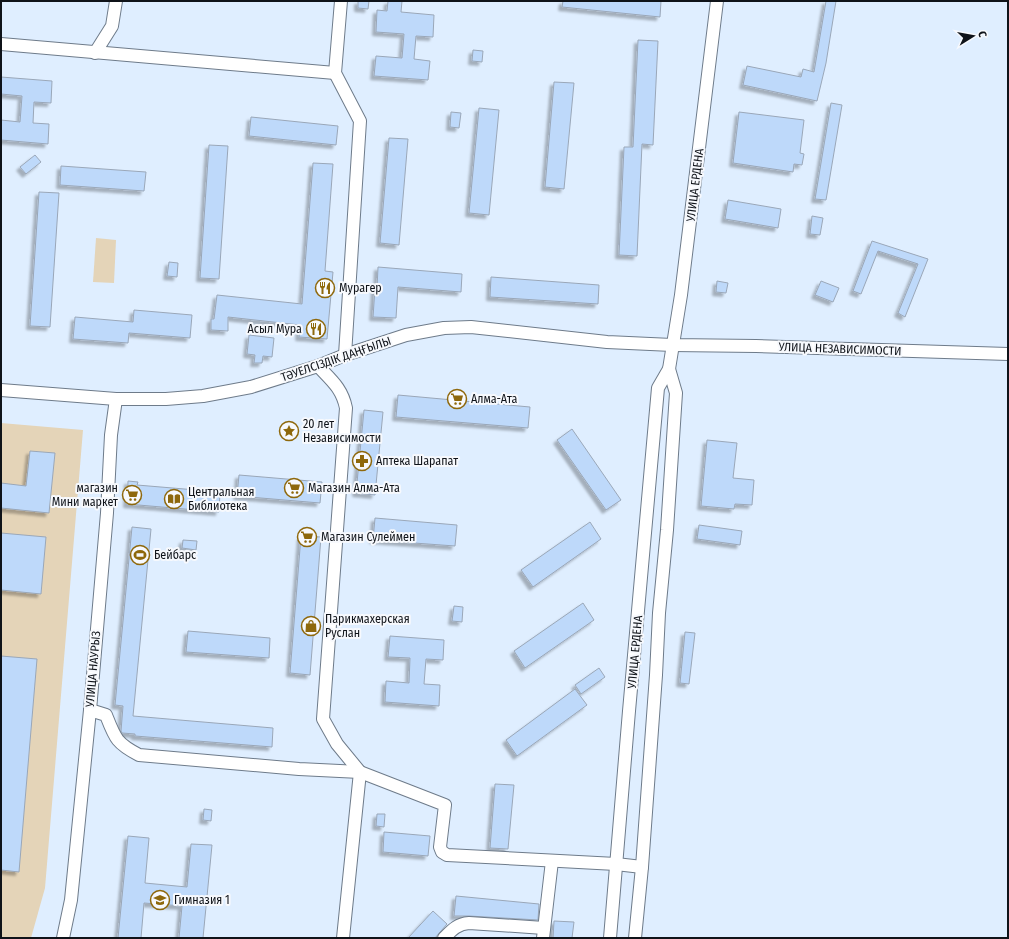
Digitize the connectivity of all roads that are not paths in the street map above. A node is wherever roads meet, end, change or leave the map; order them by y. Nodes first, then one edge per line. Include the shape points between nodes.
1 (116, 1) edge
2 (341, 1) edge
3 (717, 1) edge
4 (1, 44) edge
5 (95, 53) junction
6 (335, 74) junction
7 (672, 345) junction
8 (1008, 354) edge
9 (345, 355) junction
10 (318, 366) junction
11 (668, 369) junction
12 (1, 390) edge
13 (116, 399) junction
14 (90, 710) junction
15 (360, 772) junction
16 (552, 861) junction
17 (616, 864) junction
18 (642, 867) junction
19 (544, 933) edge
20 (63, 938) edge
21 (343, 938) edge
22 (444, 938) edge
23 (610, 938) edge
24 (635, 938) edge

1 - 5 street via 112,26
2 - 6 street
3 - 7 street, УЛИЦА ЕРДЕНА via 681,295
4 - 5 street
5 - 6 street
6 - 9 street via 360,121
7 - 8 street, УЛИЦА НЕЗАВИСИМОСТИ
7 - 9 street, ТӘУЕЛСІЗДІК ДАҢҒЫЛЫ via 607,342 471,327 444,328 406,335
7 - 11 street, УЛИЦА ЕРДЕНА
9 - 10 street, ТӘУЕЛСІЗДІК ДАҢҒЫЛЫ
10 - 13 street, ТӘУЕЛСІЗДІК ДАҢҒЫЛЫ via 251,387 203,396
10 - 15 street via 340,389 346,408 323,719 337,744
11 - 17 street, УЛИЦА ЕРДЕНА via 658,388
11 - 18 street, УЛИЦА ЕРДЕНА via 676,393
12 - 13 street, ТӘУЕЛСІЗДІК ДАҢҒЫЛЫ
13 - 14 street, УЛИЦА НАУРЫЗ
14 - 15 street via 106,715 115,736 124,747 138,754
14 - 20 street, УЛИЦА НАУРЫЗ via 71,900
15 - 16 street via 445,805 440,847 447,855
15 - 21 street
16 - 17 street
16 - 19 street
17 - 18 street
17 - 23 street, УЛИЦА ЕРДЕНА
18 - 24 street, УЛИЦА ЕРДЕНА
19 - 22 street via 469,923 454,927

